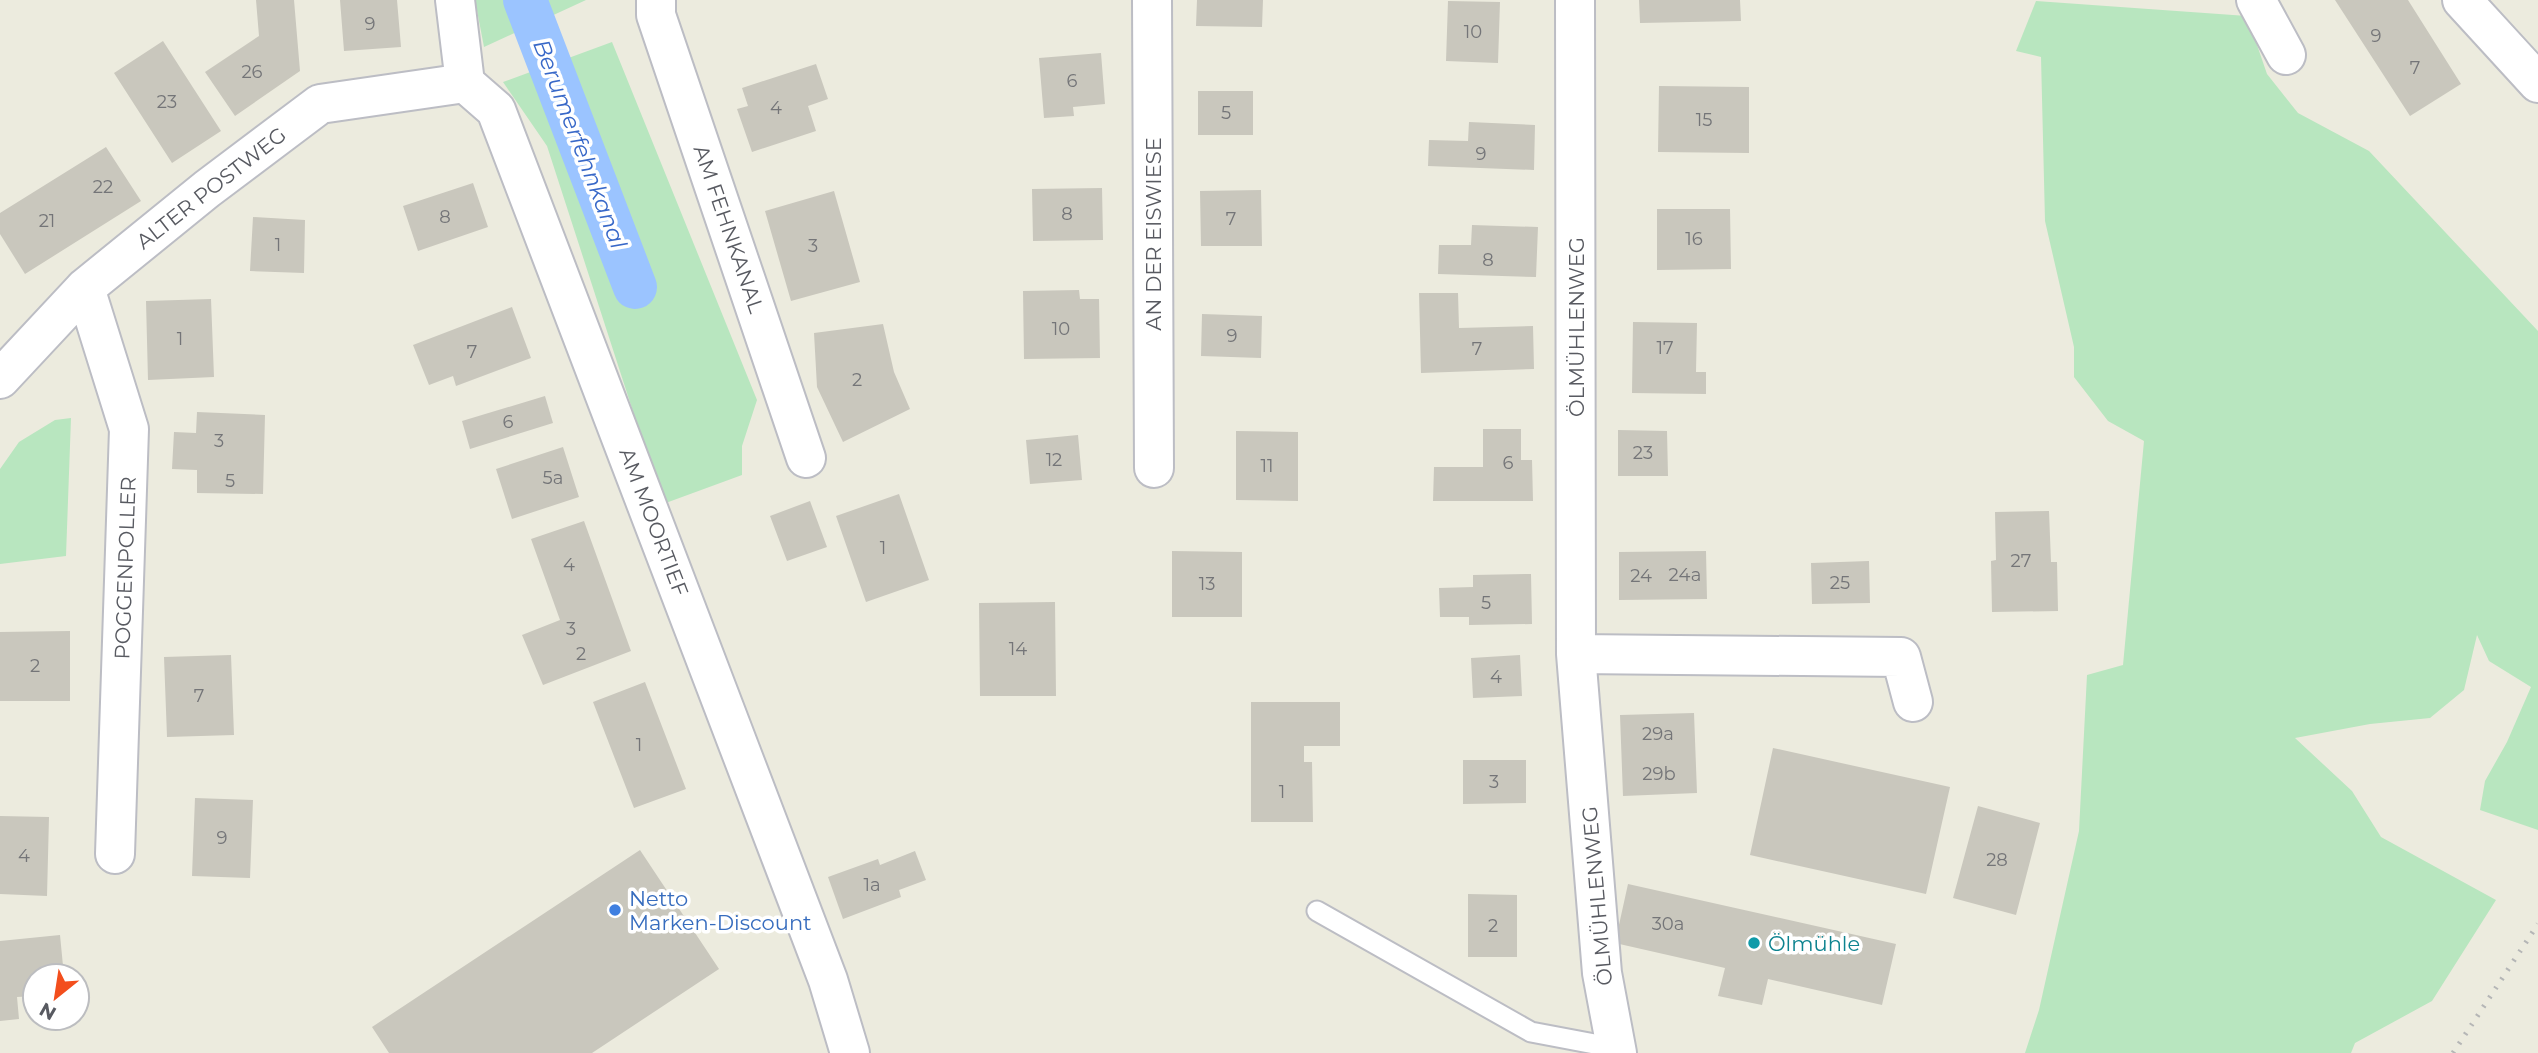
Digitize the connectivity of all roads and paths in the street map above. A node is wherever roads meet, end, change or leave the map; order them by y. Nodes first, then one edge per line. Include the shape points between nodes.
1 (455, 0) edge
2 (656, 0) edge
3 (1152, 0) edge
4 (1575, 0) edge
5 (2256, 0) edge
6 (2462, 0) edge
7 (2286, 55) dead end
8 (465, 83) junction
9 (2538, 83) edge
10 (85, 288) junction
11 (0, 379) edge
12 (806, 458) dead end
13 (1154, 468) dead end
14 (1576, 653) junction
15 (1913, 702) dead end
16 (116, 854) dead end
17 (1317, 911) dead end
18 (1617, 1051) edge
19 (850, 1053) edge

1 - 8 street
2 - 12 street, AM FEHNKANAL via 656,15
3 - 13 street, AN DER EISWIESE
4 - 14 street, ÖLMÜHLENWEG
5 - 7 street
6 - 9 street
8 - 10 street, ALTER POSTWEG via 320,104 207,188
8 - 19 street, AM MOORTIEF via 496,110 828,980
10 - 11 street, ALTER POSTWEG
10 - 16 street, POGGENPOLLER via 130,429
14 - 15 street via 1901,657
14 - 18 street, ÖLMÜHLENWEG via 1602,973
17 - 18 lane via 1531,1031

